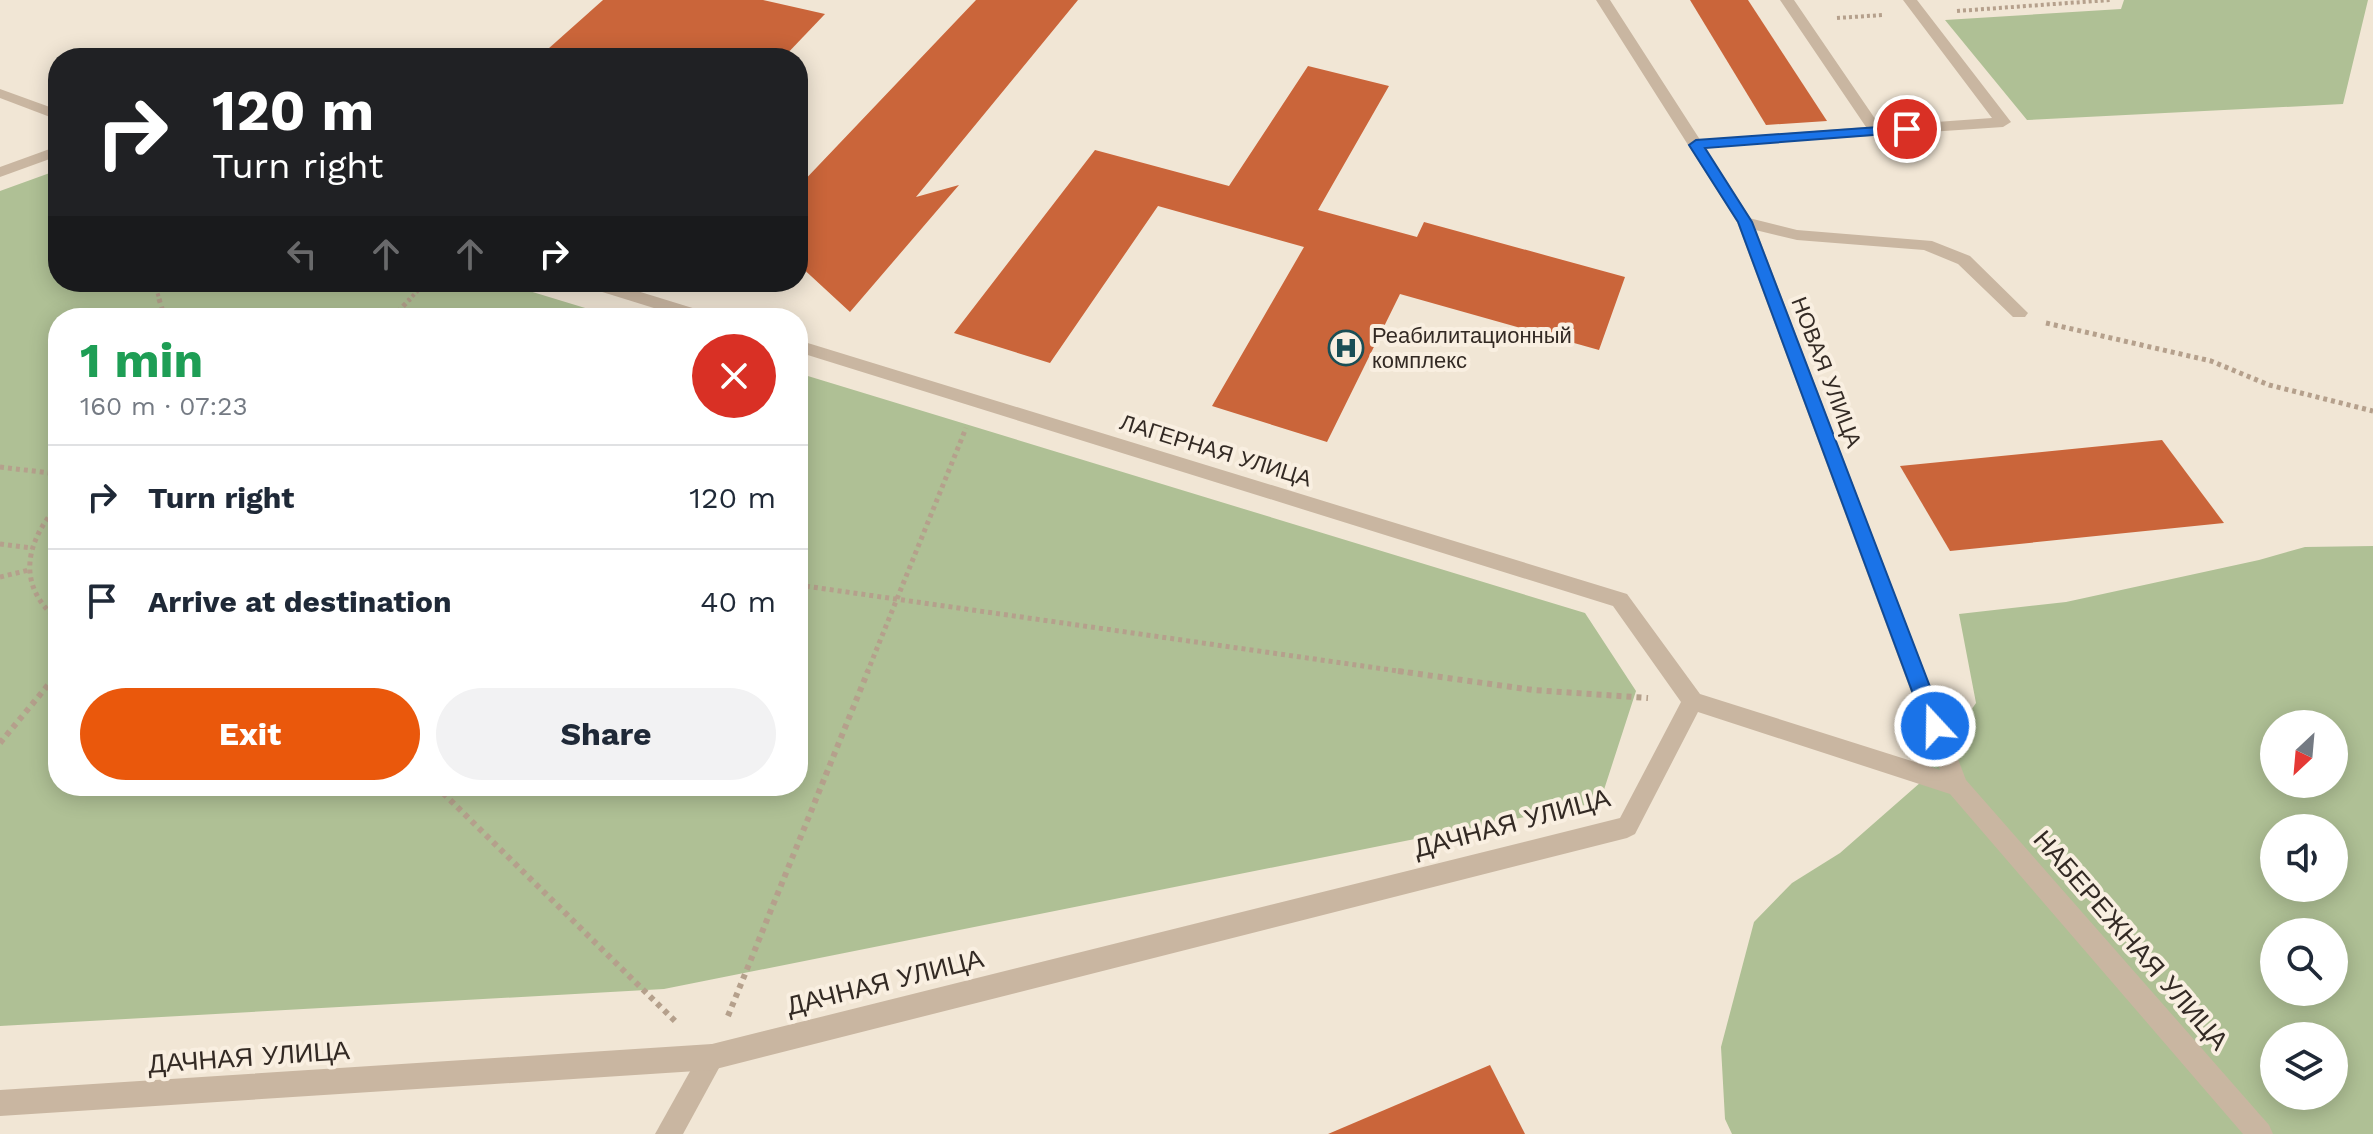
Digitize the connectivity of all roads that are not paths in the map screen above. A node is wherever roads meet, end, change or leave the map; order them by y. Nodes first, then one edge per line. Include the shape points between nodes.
1 (1603, 0) edge
2 (1787, 0) edge
3 (1910, 0) edge
4 (0, 93) edge
5 (48, 111) edge
6 (1876, 131) junction
7 (1696, 145) junction
8 (48, 155) edge
9 (0, 172) edge
10 (1745, 222) junction
11 (622, 292) edge
12 (674, 308) edge
13 (2019, 313) road end
14 (808, 349) edge
15 (1693, 701) junction
16 (1957, 786) junction
17 (712, 1057) junction
18 (0, 1103) edge
19 (668, 1134) edge
20 (2260, 1134) edge

1 - 7 street, НОВАЯ УЛИЦА
2 - 6 street
3 - 6 street via 2003,122
4 - 5 street
6 - 7 street
7 - 10 street, НОВАЯ УЛИЦА
8 - 9 street
10 - 13 street via 1797,235 1926,245 1964,260
10 - 16 street, НОВАЯ УЛИЦА
11 - 12 street
14 - 15 street, ЛАГЕРНАЯ УЛИЦА via 1620,600
15 - 16 street
15 - 17 street, ДАЧНАЯ УЛИЦА via 1627,827
16 - 20 street, НАБЕРЕЖНАЯ УЛИЦА
17 - 18 street, ДАЧНАЯ УЛИЦА
17 - 19 street

